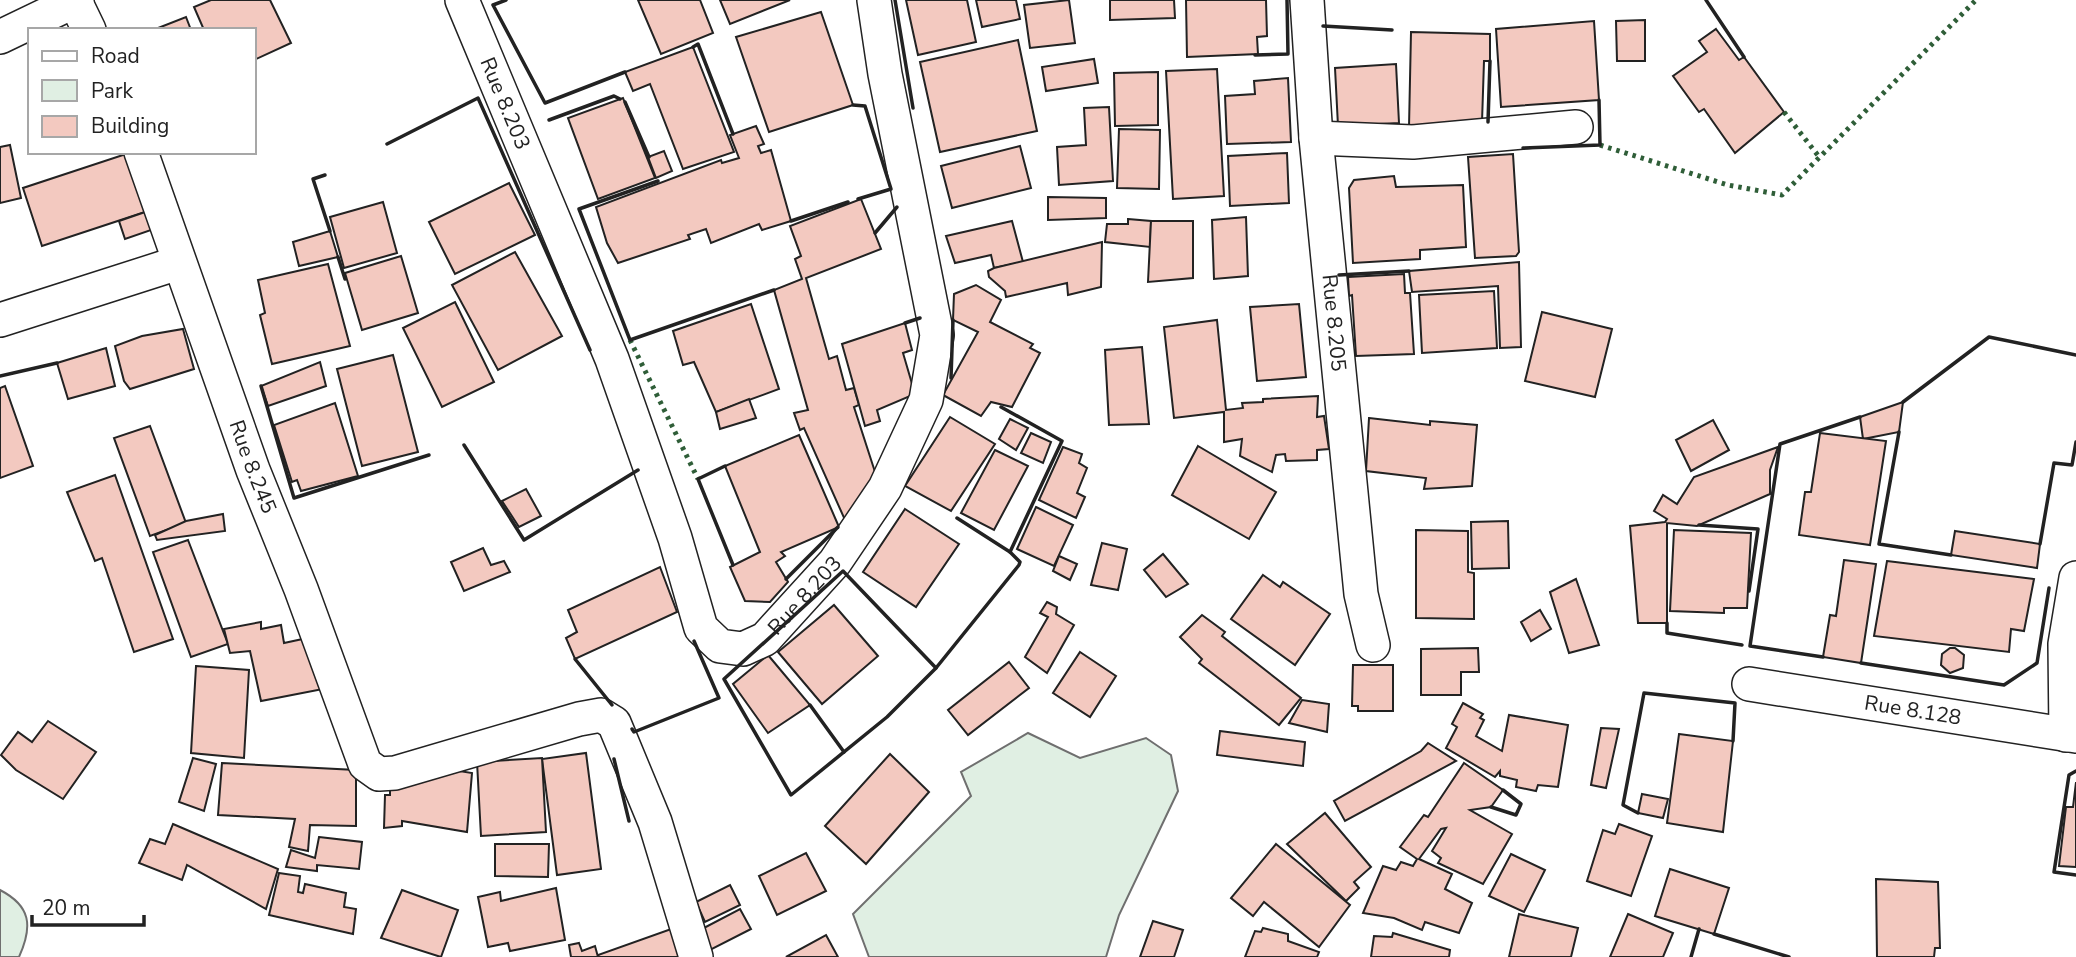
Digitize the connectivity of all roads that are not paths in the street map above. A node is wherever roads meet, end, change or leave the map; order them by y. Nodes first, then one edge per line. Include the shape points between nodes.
1 (462, 0) edge
2 (874, 0) edge
3 (1307, 0) edge
4 (80, 10) edge
5 (0, 37) edge
6 (1576, 127) dead end
7 (1315, 138) junction
8 (142, 154) edge
9 (178, 263) junction
10 (0, 320) edge
11 (2076, 578) edge
12 (1373, 645) dead end
13 (1749, 684) dead end
14 (2071, 736) edge
15 (696, 957) edge

1 - 2 street, Rue 8.203 via 612,359 675,538 701,628 720,646 743,649 765,639 835,562 885,488 926,400 937,335
3 - 7 street, Rue 8.205
4 - 5 street
6 - 7 street via 1413,142
7 - 12 street, Rue 8.205 via 1361,594
8 - 9 street, Rue 8.245
9 - 10 street
9 - 15 street, Rue 8.245 via 365,764 379,774 395,773 601,715 614,723 635,771
11 - 14 street via 2065,644
13 - 14 street, Rue 8.128

